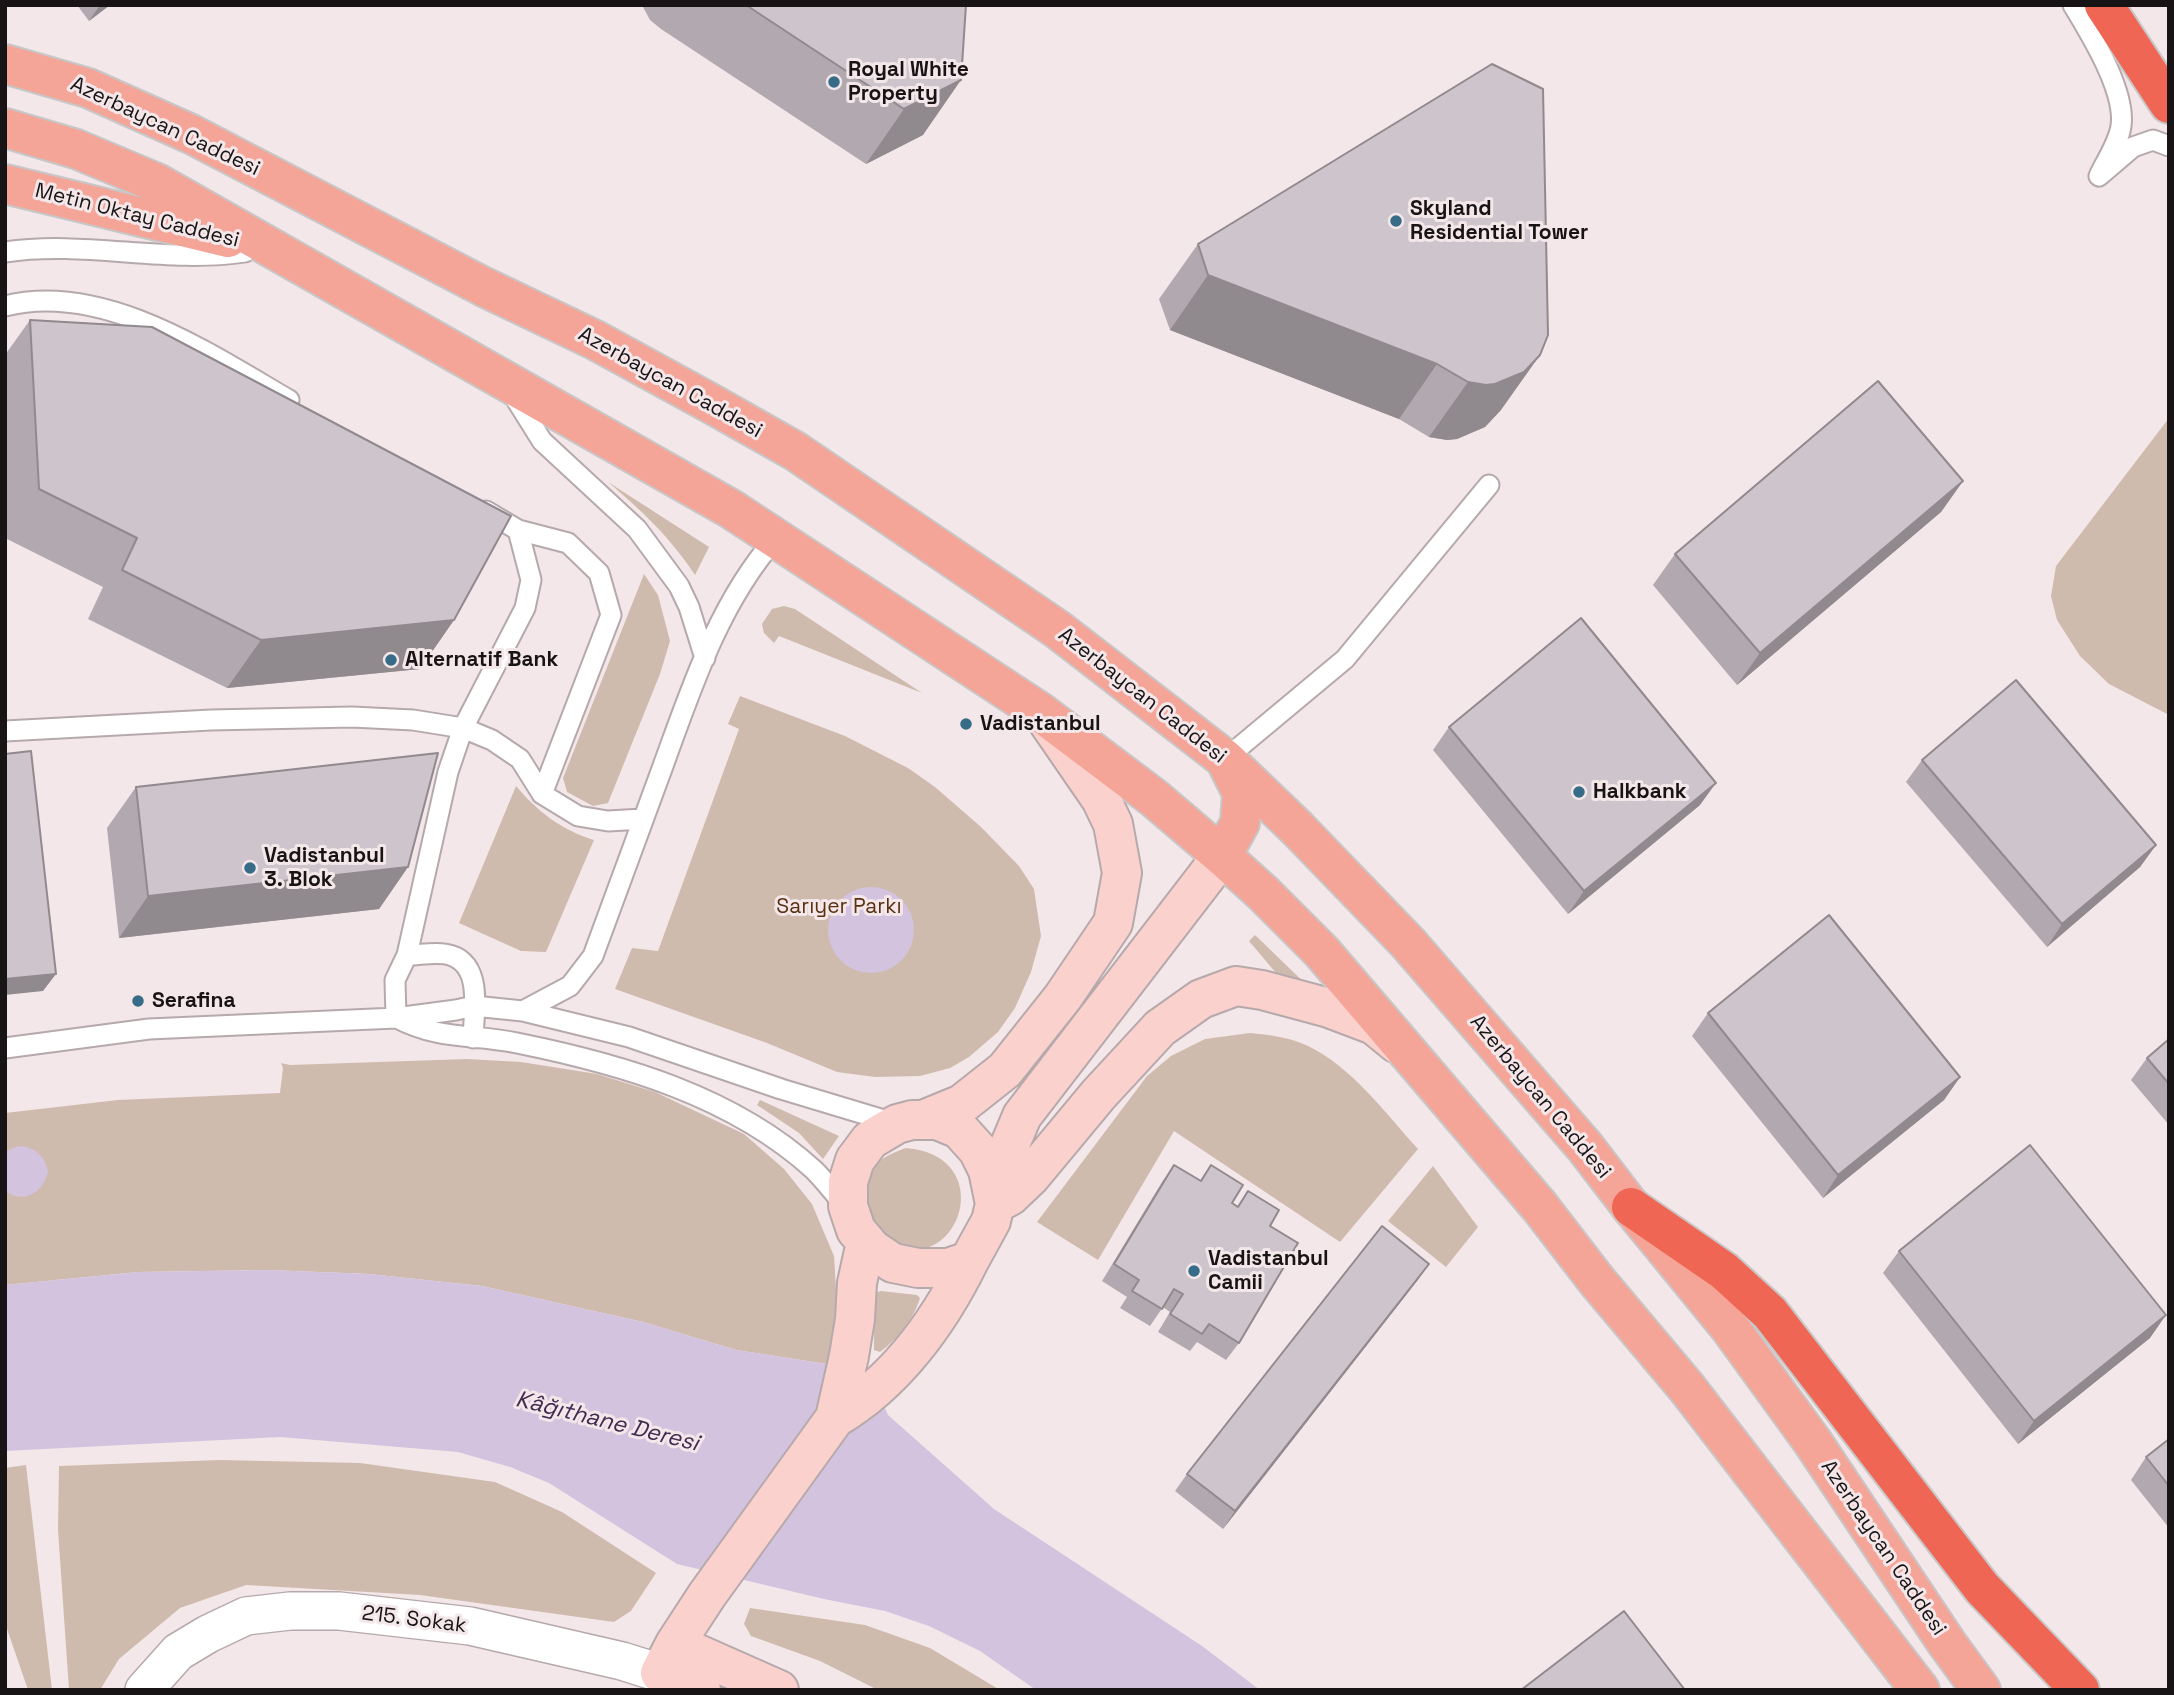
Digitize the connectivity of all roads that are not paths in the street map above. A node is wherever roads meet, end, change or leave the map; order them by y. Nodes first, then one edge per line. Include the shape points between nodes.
1 (2073, 5) edge
2 (2104, 5) edge
3 (5, 64) edge
4 (2169, 104) edge
5 (5, 128) edge
6 (2169, 146) edge
7 (5, 184) edge
8 (268, 248) junction
9 (5, 252) edge
10 (5, 306) edge
11 (505, 380) junction
12 (301, 407) edge
13 (1489, 485) dead end
14 (472, 503) edge
15 (518, 530) junction
16 (776, 538) junction
17 (705, 658) junction
18 (1040, 712) junction
19 (463, 727) junction
20 (5, 731) edge
21 (1225, 759) junction
22 (542, 794) junction
23 (643, 819) junction
24 (1222, 856) junction
25 (407, 955) junction
26 (474, 1006) junction
27 (523, 1012) junction
28 (396, 1018) junction
29 (473, 1038) junction
30 (1402, 1047) junction
31 (5, 1048) edge
32 (910, 1122) junction
33 (995, 1204) junction
34 (1630, 1207) junction
35 (858, 1227) junction
36 (969, 1261) junction
37 (835, 1418) junction
38 (667, 1658) junction
39 (144, 1690) edge
40 (701, 1690) edge
41 (779, 1690) edge
42 (1920, 1690) edge
43 (1981, 1690) edge
44 (2080, 1690) edge

1 - 6 lane via 2108,70 2122,108 2121,129 2099,176 2133,147 2153,140
2 - 4 highway
3 - 21 main road, Azerbaycan Caddesi via 88,88 191,134 484,288 595,340 795,451 1046,621
5 - 8 main road via 76,149 157,183
7 - 8 main road, Metin Oktay Caddesi
8 - 9 lane via 216,256 98,248
8 - 11 main road
10 - 12 lane via 46,300 114,311 170,334
11 - 16 main road
11 - 17 lane via 542,441 637,529 679,586
13 - 21 lane via 1345,659
14 - 15 lane
15 - 19 lane via 531,580 525,608
15 - 22 lane via 568,543 599,573 611,615
16 - 17 lane via 741,583
16 - 18 main road
17 - 23 lane
18 - 24 main road
18 - 32 street via 1101,799 1113,824 1122,873 1113,923 1005,1070 962,1104
19 - 20 lane via 352,717
19 - 22 lane via 520,760
19 - 25 lane via 448,772
21 - 24 main road via 1242,793 1240,823
21 - 34 main road, Azerbaycan Caddesi via 1408,943 1545,1099
22 - 23 lane via 578,817
23 - 27 lane via 593,956 570,986
24 - 30 main road via 1322,952
24 - 33 street via 1022,1116 999,1171
25 - 26 lane via 445,954 460,959 470,971
25 - 28 lane via 396,980
26 - 27 lane
26 - 28 lane
26 - 29 lane
27 - 32 lane via 629,1037 781,1089
28 - 29 lane via 437,1034
28 - 31 lane via 149,1029
29 - 35 lane via 515,1042 614,1067 729,1110 815,1171
30 - 33 street via 1374,1026 1262,990 1236,986 1201,999 1160,1028 1030,1177
30 - 42 main road via 1687,1388
32 - 33 street via 937,1121 959,1129 989,1170
32 - 35 street via 870,1140 855,1160 848,1182
33 - 36 street
34 - 43 main road, Azerbaycan Caddesi via 1730,1328
34 - 44 highway via 1724,1271 1770,1313 1982,1588
35 - 36 street via 872,1249 893,1263 948,1268
35 - 37 street via 855,1319
36 - 37 street via 925,1335 858,1405
37 - 38 street
38 - 39 street, 215. Sokak via 622,1661 470,1626 339,1611 290,1611 246,1616 208,1634 178,1652
38 - 40 street, 215. Sokak
38 - 41 street, 215. Sokak

